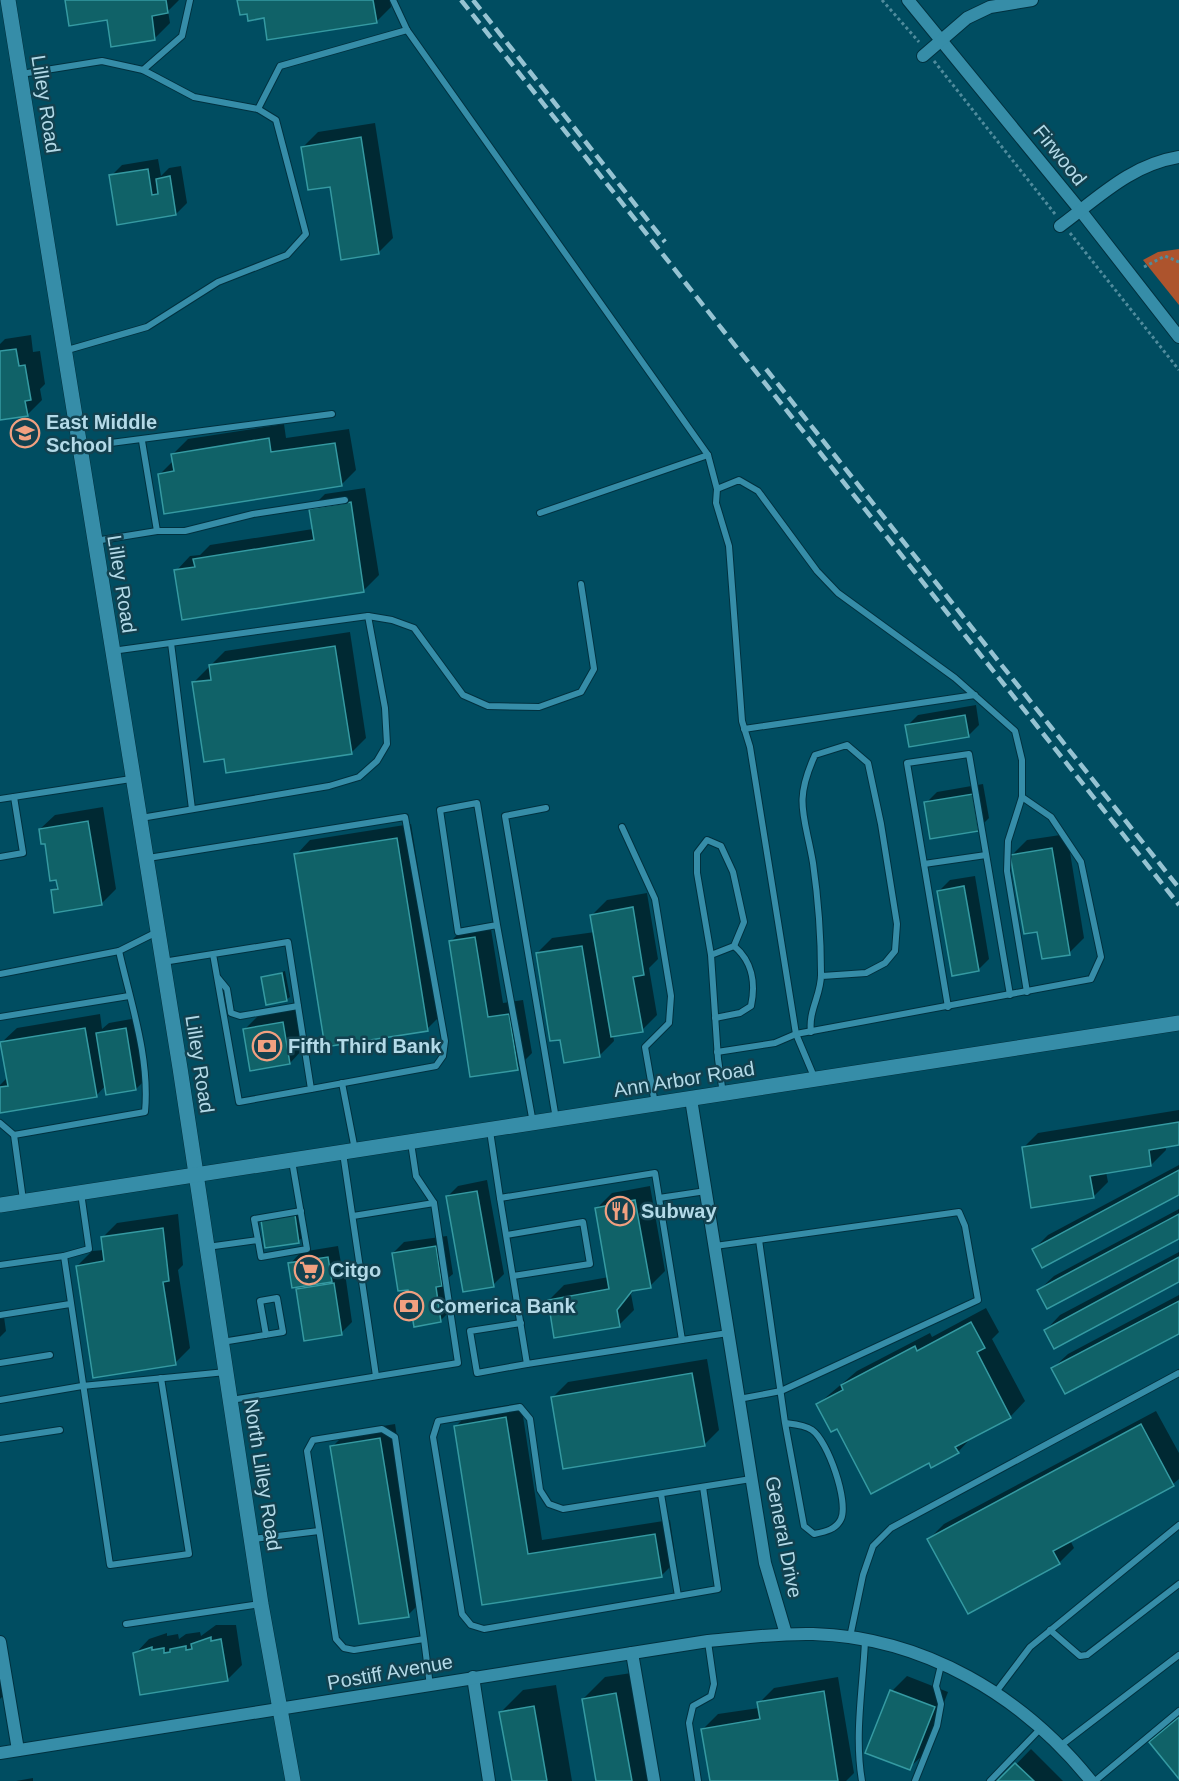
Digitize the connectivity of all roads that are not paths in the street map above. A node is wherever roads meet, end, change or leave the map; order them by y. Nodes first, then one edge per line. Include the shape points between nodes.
1 (8, 0) edge
2 (190, 0) edge
3 (393, 0) edge
4 (908, 0) edge
5 (1032, 0) edge
6 (406, 30) junction
7 (941, 39) junction
8 (925, 53) road end
9 (143, 70) junction
10 (20, 74) junction
11 (258, 109) junction
12 (1179, 157) edge
13 (1080, 210) junction
14 (1061, 225) road end
15 (1179, 337) edge
16 (64, 351) junction
17 (332, 414) dead end
18 (142, 441) junction
19 (79, 447) junction
20 (708, 455) junction
21 (717, 489) junction
22 (345, 500) dead end
23 (540, 513) dead end
24 (157, 531) junction
25 (94, 541) junction
26 (581, 584) dead end
27 (368, 616) junction
28 (171, 643) junction
29 (112, 651) junction
30 (975, 695) junction
31 (744, 729) junction
32 (132, 779) junction
33 (14, 797) junction
34 (1022, 797) junction
35 (0, 799) edge
36 (546, 808) dead end
37 (192, 809) junction
38 (138, 818) junction
39 (622, 827) dead end
40 (986, 855) junction
41 (0, 857) edge
42 (145, 858) junction
43 (924, 864) junction
44 (497, 925) junction
45 (157, 932) junction
46 (734, 946) junction
47 (119, 951) junction
48 (213, 954) junction
49 (711, 955) junction
50 (162, 962) junction
51 (0, 974) edge
52 (822, 976) junction
53 (217, 977) junction
54 (1027, 992) junction
55 (1010, 995) junction
56 (129, 996) junction
57 (298, 1006) junction
58 (948, 1007) junction
59 (0, 1017) edge
60 (715, 1018) junction
61 (1179, 1023) edge
62 (811, 1032) junction
63 (796, 1034) junction
64 (717, 1052) junction
65 (815, 1079) junction
66 (342, 1083) junction
67 (311, 1089) junction
68 (723, 1094) junction
69 (691, 1099) junction
70 (655, 1105) junction
71 (556, 1120) junction
72 (0, 1123) edge
73 (533, 1124) junction
74 (490, 1131) junction
75 (14, 1136) junction
76 (411, 1142) junction
77 (349, 1152) junction
78 (292, 1161) junction
79 (195, 1175) junction
80 (706, 1191) junction
81 (81, 1193) junction
82 (500, 1198) junction
83 (659, 1198) junction
84 (24, 1202) junction
85 (434, 1203) junction
86 (0, 1205) edge
87 (301, 1211) junction
88 (352, 1216) junction
89 (507, 1236) junction
90 (258, 1240) junction
91 (759, 1240) junction
92 (715, 1246) junction
93 (207, 1247) junction
94 (64, 1256) junction
95 (0, 1265) edge
96 (513, 1276) junction
97 (70, 1304) junction
98 (0, 1315) edge
99 (521, 1323) junction
100 (728, 1332) junction
101 (266, 1335) junction
102 (682, 1340) junction
103 (222, 1342) junction
104 (50, 1354) dead end
105 (0, 1363) edge
106 (527, 1364) junction
107 (226, 1372) junction
108 (1179, 1373) edge
109 (376, 1377) junction
110 (162, 1378) junction
111 (82, 1386) junction
112 (781, 1392) junction
113 (739, 1399) junction
114 (0, 1400) edge
115 (231, 1400) junction
116 (785, 1422) junction
117 (60, 1430) dead end
118 (0, 1439) edge
119 (752, 1479) junction
120 (703, 1487) junction
121 (661, 1494) junction
122 (1179, 1525) edge
123 (319, 1531) junction
124 (252, 1539) junction
125 (1179, 1584) edge
126 (678, 1596) junction
127 (261, 1604) junction
128 (126, 1624) dead end
129 (1050, 1630) junction
130 (786, 1634) junction
131 (850, 1637) junction
132 (424, 1639) junction
133 (865, 1640) junction
134 (708, 1641) junction
135 (0, 1642) edge
136 (632, 1653) junction
137 (1179, 1655) edge
138 (942, 1663) junction
139 (473, 1677) junction
140 (430, 1686) junction
141 (996, 1692) junction
142 (280, 1710) junction
143 (1179, 1711) edge
144 (1041, 1727) junction
145 (1060, 1746) junction
146 (18, 1750) junction
147 (0, 1753) edge
148 (293, 1781) edge
149 (489, 1781) edge
150 (654, 1781) edge
151 (698, 1781) edge
152 (862, 1781) edge
153 (915, 1781) edge
154 (990, 1781) edge
155 (1093, 1781) edge

1 - 10 street, Lilley Road
2 - 9 lane via 182,36
3 - 6 lane
4 - 7 street, Firwood
5 - 7 street via 990,7 967,18
6 - 11 lane via 280,66
6 - 20 lane
7 - 8 street
7 - 13 street, Firwood
9 - 10 lane via 102,61
9 - 11 lane via 194,97
10 - 16 street, Lilley Road
11 - 16 lane via 276,120 306,234 287,255 218,282 147,327
12 - 13 street via 1137,169
13 - 14 street
13 - 15 street, Firwood
16 - 19 street, Lilley Road
17 - 18 lane
18 - 19 lane
18 - 24 lane
19 - 25 street, Lilley Road
20 - 21 lane
20 - 23 lane
21 - 30 lane via 739,480 758,491 838,593
21 - 31 lane via 716,503 729,546
22 - 24 lane via 253,514 185,531
24 - 25 lane
25 - 29 street, Lilley Road
26 - 27 lane via 594,669 581,692 539,707 488,706 463,695 414,628
27 - 28 lane
27 - 37 lane via 385,708 387,744 377,762 359,777 328,786
28 - 29 lane
28 - 37 lane
29 - 32 street, Lilley Road
30 - 31 lane
30 - 34 lane via 1015,731 1022,760
31 - 63 lane
32 - 33 lane
32 - 38 street, Lilley Road
33 - 35 lane
33 - 41 lane via 23,854
34 - 54 lane via 1008,841 1007,871
34 - 54 lane via 1051,817 1081,862 1101,957 1091,979
36 - 71 lane via 505,816
37 - 38 lane
38 - 42 street, Lilley Road
39 - 70 lane via 656,899 670,996 669,1023 645,1047
40 - 43 lane
40 - 43 lane via 969,754 907,763
40 - 55 lane
42 - 45 street, Lilley Road
42 - 66 lane via 405,817 445,1041 443,1056 436,1066
43 - 58 lane
44 - 44 lane via 458,932 440,810 477,803
44 - 73 lane
45 - 47 lane
45 - 50 street, Lilley Road
46 - 49 lane
46 - 49 lane via 744,922 733,872 722,846 707,840 698,853 697,873
46 - 60 lane via 747,957 754,992 751,1006 740,1013
47 - 51 lane
47 - 56 lane
48 - 50 lane
48 - 53 lane
48 - 57 lane via 288,942
49 - 60 lane
50 - 79 street, Lilley Road
52 - 52 lane via 813,862 800,797 815,755 847,745 868,763 897,924 895,951 885,963 866,973
52 - 62 lane via 810,1012
53 - 57 lane via 227,989 231,1012 240,1016
53 - 67 lane via 238,1102
54 - 55 lane
55 - 58 lane
56 - 59 lane
56 - 75 lane via 147,1087 145,1112
57 - 67 lane
58 - 62 lane
60 - 64 lane
61 - 65 street, Ann Arbor Road
62 - 63 lane
63 - 64 lane via 775,1043
63 - 65 lane
64 - 68 lane
65 - 68 street, Ann Arbor Road
66 - 67 lane
66 - 77 lane
68 - 69 street, Ann Arbor Road
69 - 70 street, Ann Arbor Road
69 - 80 street, General Drive
70 - 71 street, Ann Arbor Road
71 - 73 street, Ann Arbor Road
72 - 75 lane
73 - 74 street, Ann Arbor Road
74 - 76 street, Ann Arbor Road
74 - 82 lane
75 - 84 lane
76 - 77 street, Ann Arbor Road
76 - 85 lane via 416,1176
77 - 78 street, Ann Arbor Road
77 - 88 lane
78 - 79 street, Ann Arbor Road
78 - 87 lane
79 - 81 street, Ann Arbor Road
79 - 93 street, North Lilley Road
80 - 83 lane
80 - 92 street, General Drive
81 - 84 street, Ann Arbor Road
81 - 94 lane via 89,1249
82 - 83 lane via 655,1173
82 - 89 lane
83 - 102 lane
84 - 86 street, Ann Arbor Road
85 - 88 lane
85 - 109 lane via 458,1363
87 - 90 lane via 254,1219
87 - 90 lane via 307,1249 261,1257
88 - 109 lane
89 - 96 lane
89 - 96 lane via 582,1222 590,1264
90 - 93 lane
91 - 92 lane
91 - 112 lane
91 - 112 lane via 959,1212 978,1300
92 - 100 street, General Drive
93 - 103 street, North Lilley Road
94 - 95 lane
94 - 97 lane
96 - 99 lane
97 - 98 lane
97 - 111 lane
99 - 106 lane
99 - 106 lane via 470,1331 477,1373
100 - 102 lane
100 - 113 street, General Drive
101 - 101 lane via 283,1332 277,1298 260,1301
101 - 103 lane
102 - 106 lane
103 - 107 street, North Lilley Road
104 - 105 lane
107 - 110 lane
107 - 115 street, North Lilley Road
108 - 131 lane via 891,1528 873,1546
109 - 115 lane
110 - 111 lane
110 - 111 lane via 189,1554 110,1565
111 - 114 lane
112 - 113 lane
112 - 116 lane
113 - 119 street, General Drive
115 - 124 street, North Lilley Road
116 - 116 lane via 804,1526 814,1534 826,1532 842,1517 832,1461 824,1443 811,1429
117 - 118 lane
119 - 120 lane
119 - 130 street, General Drive via 768,1574
120 - 121 lane
120 - 126 lane via 718,1590
121 - 126 lane
121 - 126 lane via 563,1509 549,1504 540,1490 530,1419 520,1407 438,1421 433,1437 462,1614 471,1625 484,1629
122 - 129 lane
123 - 124 lane
123 - 132 lane via 336,1639 344,1648 354,1650
123 - 132 lane via 307,1451 313,1440 382,1429 395,1437
124 - 127 street, North Lilley Road
125 - 129 lane via 1087,1655 1080,1656
127 - 128 lane
127 - 142 street, North Lilley Road
129 - 141 lane via 1030,1647
130 - 131 street
130 - 134 street, Postiff Avenue
131 - 133 street
132 - 140 lane
133 - 138 street
133 - 152 lane via 857,1751
134 - 136 street, Postiff Avenue
134 - 151 lane via 714,1684 711,1696 693,1706 689,1723
135 - 146 street
136 - 139 street, Postiff Avenue
136 - 150 street
137 - 145 lane
138 - 141 street
138 - 153 lane via 936,1686 940,1704 937,1726
139 - 140 street, Postiff Avenue
139 - 149 street
140 - 142 street, Postiff Avenue
141 - 144 street
142 - 146 street, Postiff Avenue
142 - 148 street, North Lilley Road
143 - 155 lane
144 - 145 street
144 - 154 lane
145 - 155 street
146 - 147 street, Postiff Avenue

